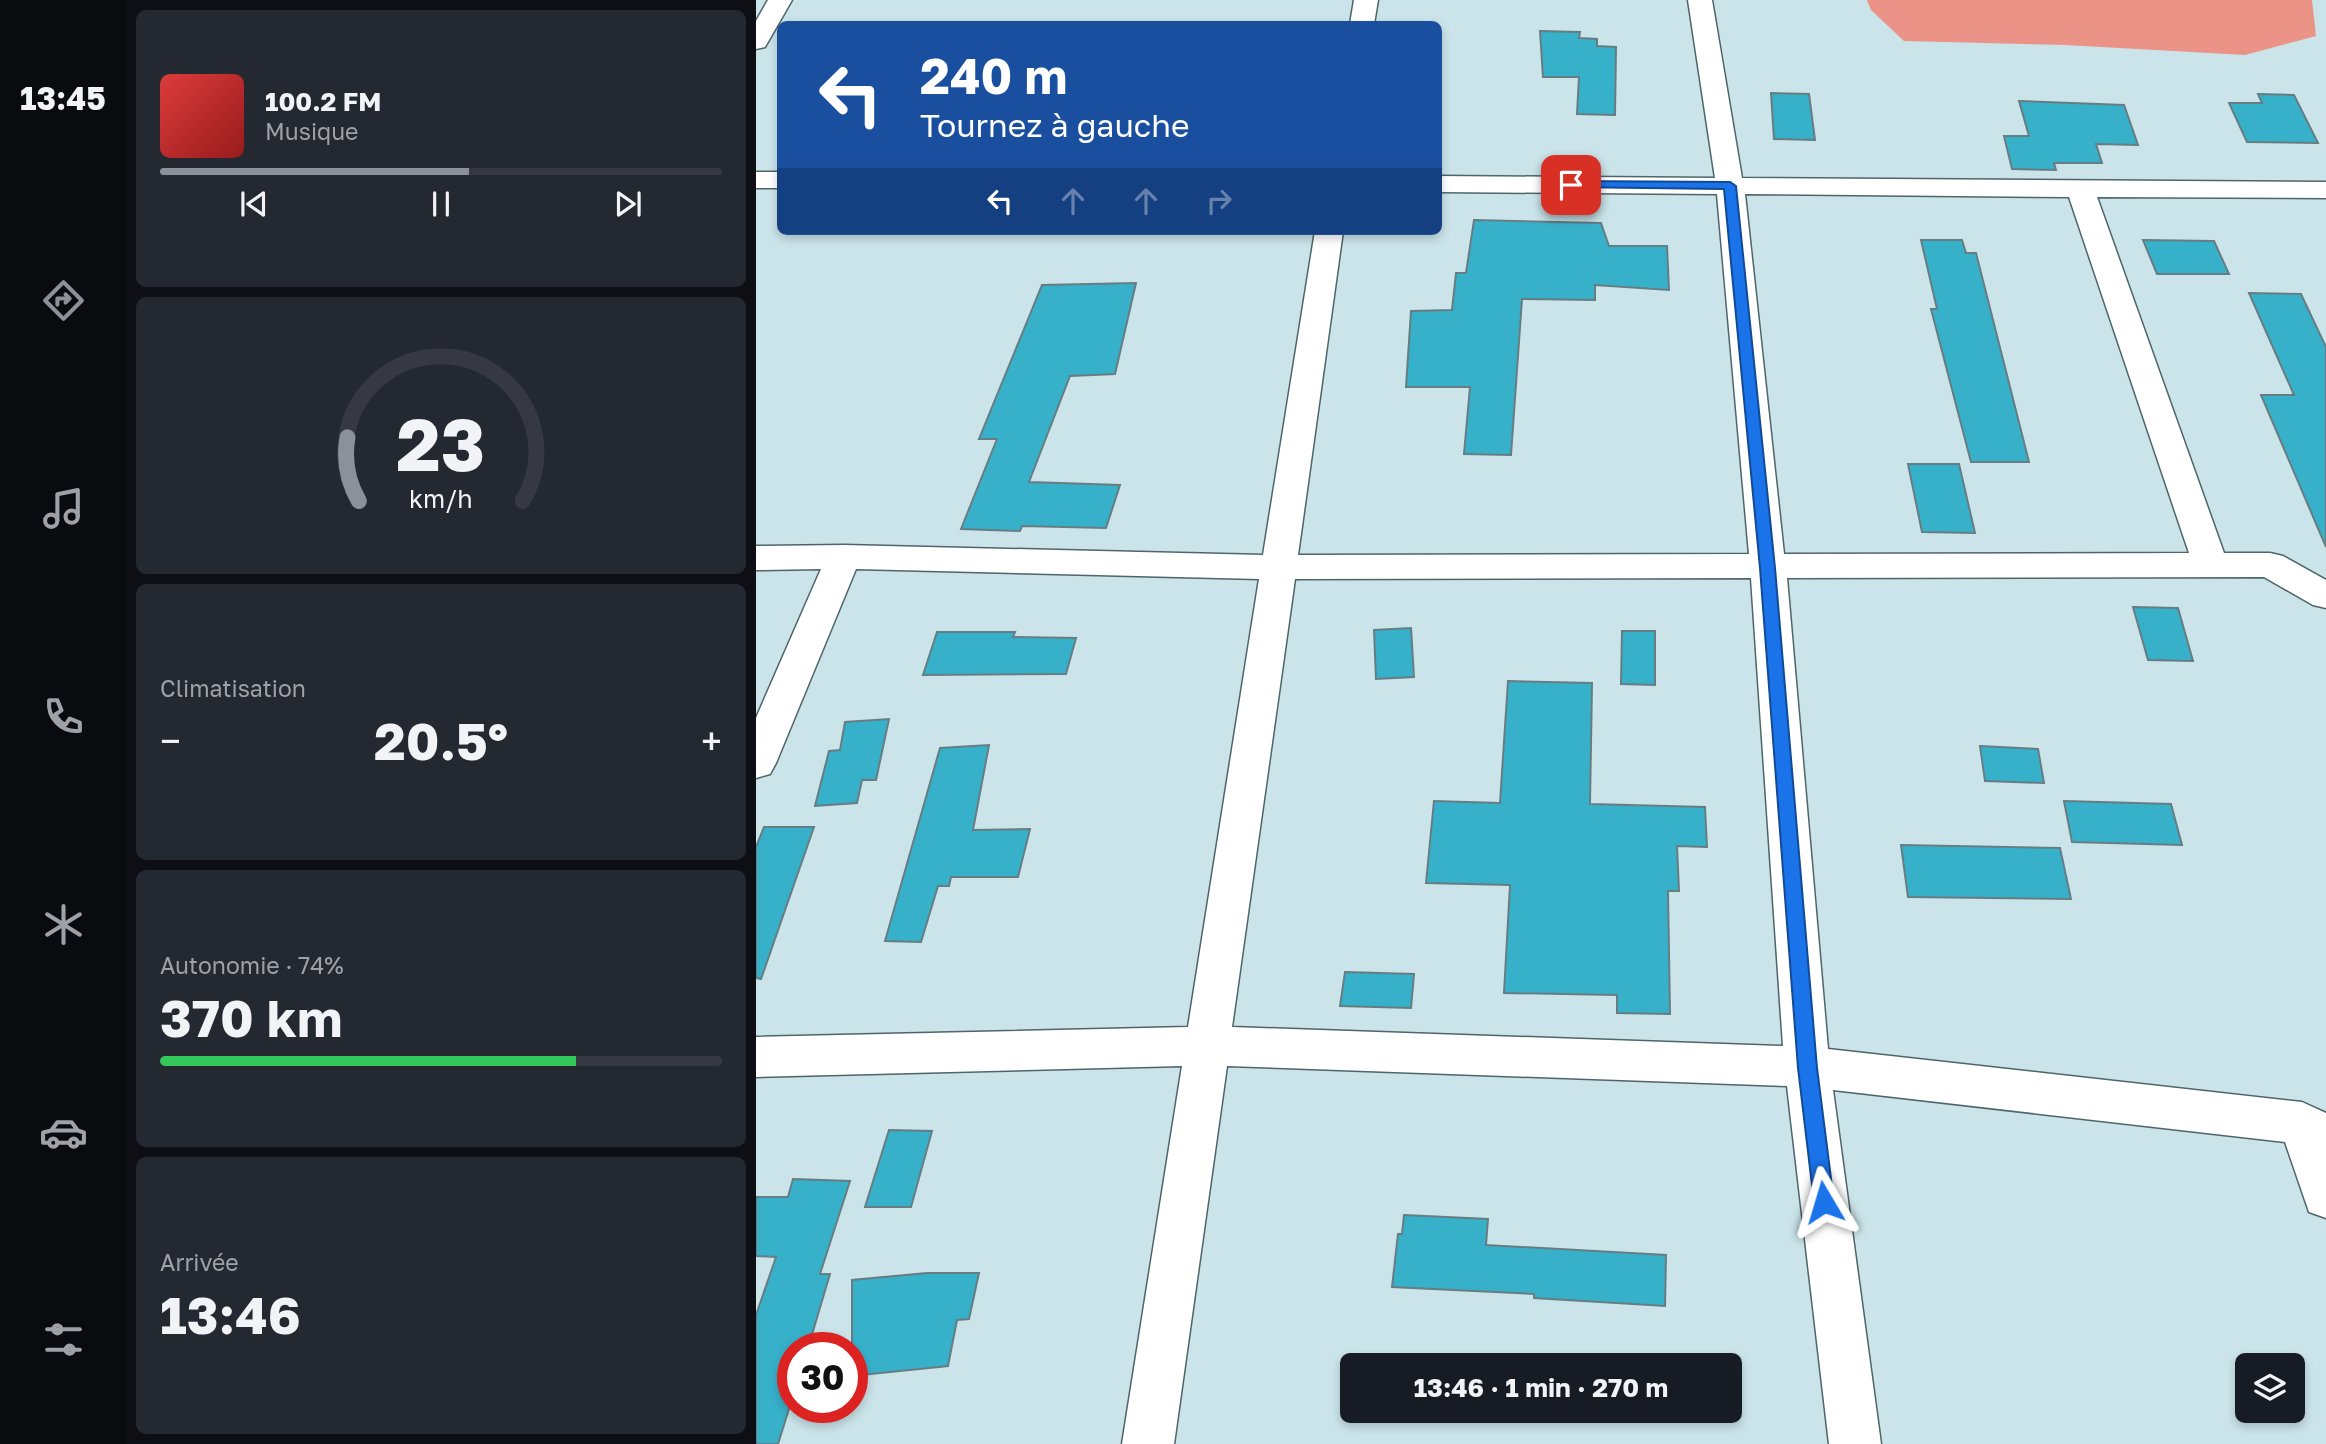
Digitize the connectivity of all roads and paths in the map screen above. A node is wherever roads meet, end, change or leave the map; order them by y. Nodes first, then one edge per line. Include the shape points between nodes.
1 (780, 0) edge
2 (1366, 0) edge
3 (1700, 0) edge
4 (1362, 21) edge
5 (756, 42) edge
6 (756, 180) edge
7 (777, 180) edge
8 (1442, 184) edge
9 (1730, 186) junction
10 (2080, 188) junction
11 (2326, 190) edge
12 (1328, 235) edge
13 (844, 557) junction
14 (756, 558) edge
15 (2211, 565) junction
16 (1279, 567) junction
17 (1768, 568) junction
18 (2326, 596) edge
19 (756, 763) edge
20 (1208, 1046) junction
21 (756, 1057) edge
22 (1807, 1068) junction
23 (2314, 1131) edge
24 (2326, 1196) edge
25 (1148, 1444) edge
26 (1855, 1444) edge

1 - 5 street
2 - 4 street
3 - 9 street
6 - 7 street
8 - 9 street
9 - 10 street
9 - 17 street
10 - 11 street
10 - 15 street
12 - 16 street
13 - 14 street
13 - 16 street
13 - 19 street
15 - 17 street
15 - 18 street via 2270,565
16 - 17 street
16 - 20 street
17 - 22 street
20 - 21 street
20 - 22 street
20 - 25 street
22 - 23 street
22 - 26 street
23 - 24 street

